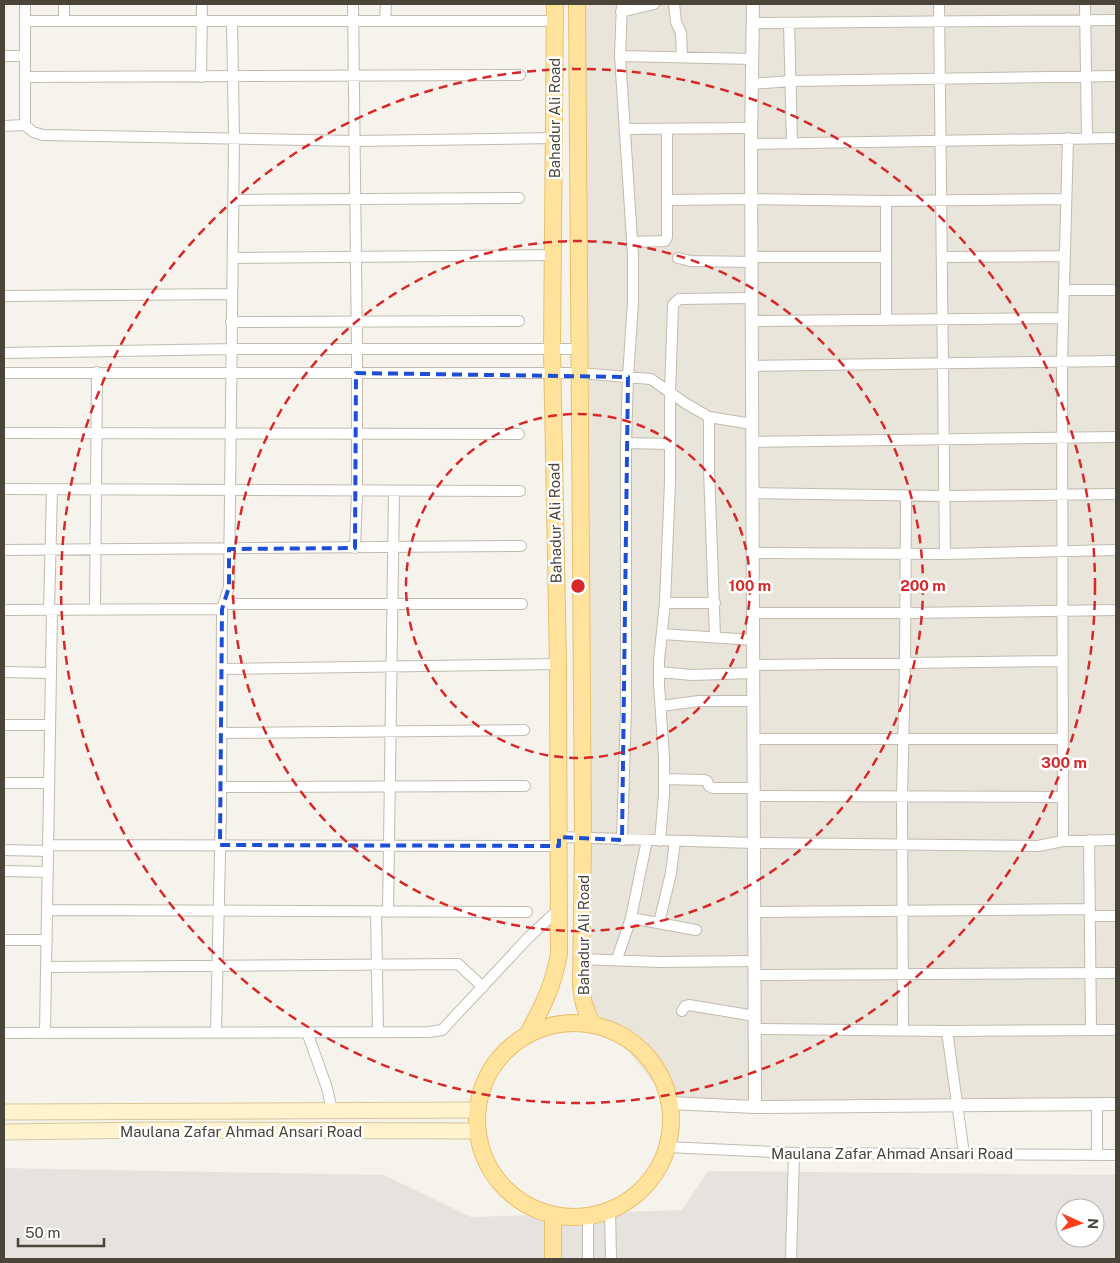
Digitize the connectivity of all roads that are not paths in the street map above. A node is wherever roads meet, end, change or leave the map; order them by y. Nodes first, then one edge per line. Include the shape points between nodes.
1 (25, 4) edge
2 (64, 4) edge
3 (202, 4) edge
4 (354, 4) edge
5 (386, 4) edge
6 (555, 4) edge
7 (577, 4) edge
8 (654, 4) edge
9 (674, 4) edge
10 (753, 4) edge
11 (939, 4) edge
12 (1085, 4) edge
13 (622, 8) edge
14 (385, 20) junction
15 (555, 20) junction
16 (1116, 20) edge
17 (25, 21) junction
18 (64, 21) junction
19 (202, 21) junction
20 (232, 21) junction
21 (1085, 21) junction
22 (354, 22) junction
23 (789, 22) junction
24 (939, 22) junction
25 (753, 23) junction
26 (4, 56) edge
27 (25, 56) junction
28 (620, 56) junction
29 (682, 57) junction
30 (753, 60) junction
31 (520, 75) dead end
32 (1116, 76) edge
33 (25, 77) junction
34 (202, 77) junction
35 (233, 77) junction
36 (354, 77) junction
37 (1086, 77) junction
38 (940, 79) junction
39 (791, 81) junction
40 (752, 84) junction
41 (25, 125) junction
42 (4, 126) edge
43 (666, 128) junction
44 (751, 128) junction
45 (625, 129) junction
46 (234, 138) junction
47 (554, 138) junction
48 (1068, 138) junction
49 (1087, 138) junction
50 (1116, 138) edge
51 (941, 140) junction
52 (355, 141) junction
53 (792, 143) junction
54 (751, 144) junction
55 (519, 198) dead end
56 (355, 199) junction
57 (752, 199) junction
58 (1066, 199) junction
59 (234, 200) junction
60 (667, 200) junction
61 (942, 201) junction
62 (886, 202) junction
63 (632, 242) junction
64 (553, 255) junction
65 (886, 256) junction
66 (1064, 256) junction
67 (356, 257) junction
68 (943, 257) junction
69 (232, 258) junction
70 (678, 258) dead end
71 (752, 259) junction
72 (1064, 290) junction
73 (1116, 290) edge
74 (232, 294) junction
75 (4, 296) edge
76 (752, 298) junction
77 (944, 318) junction
78 (1063, 318) junction
79 (886, 319) junction
80 (356, 321) junction
81 (518, 321) dead end
82 (752, 321) junction
83 (231, 322) junction
84 (357, 349) junction
85 (552, 349) junction
86 (579, 349) junction
87 (231, 350) junction
88 (4, 353) edge
89 (1062, 361) junction
90 (1116, 361) edge
91 (944, 363) junction
92 (752, 366) junction
93 (4, 372) edge
94 (97, 372) junction
95 (231, 372) junction
96 (356, 373) junction
97 (580, 373) junction
98 (553, 374) junction
99 (628, 377) junction
100 (670, 393) junction
101 (709, 417) junction
102 (752, 424) junction
103 (4, 433) edge
104 (96, 433) junction
105 (230, 433) junction
106 (357, 434) junction
107 (520, 434) dead end
108 (1116, 437) edge
109 (1062, 438) junction
110 (945, 439) junction
111 (752, 442) junction
112 (626, 443) junction
113 (670, 444) junction
114 (4, 489) edge
115 (52, 490) junction
116 (96, 490) junction
117 (229, 491) junction
118 (520, 491) dead end
119 (357, 492) junction
120 (394, 492) junction
121 (753, 493) junction
122 (1116, 494) edge
123 (1062, 495) junction
124 (906, 496) junction
125 (945, 496) junction
126 (521, 546) dead end
127 (393, 547) junction
128 (355, 548) junction
129 (229, 549) junction
130 (4, 550) edge
131 (50, 550) junction
132 (95, 550) junction
133 (1063, 550) junction
134 (1116, 550) edge
135 (753, 553) junction
136 (906, 554) junction
137 (945, 554) junction
138 (665, 603) junction
139 (715, 603) junction
140 (392, 604) junction
141 (522, 604) dead end
142 (223, 607) junction
143 (4, 610) edge
144 (50, 610) junction
145 (95, 610) junction
146 (1116, 610) edge
147 (1063, 611) junction
148 (753, 613) junction
149 (906, 613) junction
150 (662, 634) junction
151 (715, 637) junction
152 (753, 640) junction
153 (1063, 662) junction
154 (558, 664) junction
155 (905, 664) junction
156 (391, 666) junction
157 (222, 669) junction
158 (753, 669) junction
159 (4, 672) edge
160 (659, 672) junction
161 (51, 673) junction
162 (754, 700) junction
163 (661, 706) junction
164 (4, 725) edge
165 (50, 725) junction
166 (524, 730) dead end
167 (390, 732) junction
168 (221, 733) junction
169 (754, 739) junction
170 (903, 739) junction
171 (1063, 739) junction
172 (664, 779) junction
173 (4, 783) edge
174 (50, 783) junction
175 (525, 786) dead end
176 (221, 787) junction
177 (390, 787) junction
178 (754, 792) junction
179 (1063, 797) junction
180 (902, 798) junction
181 (583, 839) junction
182 (622, 840) junction
183 (647, 840) junction
184 (660, 840) junction
185 (1063, 840) junction
186 (1089, 840) junction
187 (1116, 840) edge
188 (559, 841) junction
189 (675, 841) junction
190 (754, 843) junction
191 (903, 844) junction
192 (220, 845) junction
193 (389, 846) junction
194 (48, 848) junction
195 (4, 850) edge
196 (4, 871) edge
197 (48, 872) junction
198 (560, 908) junction
199 (47, 910) junction
200 (903, 911) junction
201 (219, 912) junction
202 (376, 912) junction
203 (388, 912) junction
204 (527, 912) dead end
205 (754, 912) junction
206 (1090, 912) junction
207 (1116, 916) edge
208 (632, 918) junction
209 (659, 924) junction
210 (696, 930) dead end
211 (4, 940) edge
212 (47, 940) junction
213 (580, 959) junction
214 (617, 959) junction
215 (754, 961) junction
216 (376, 964) junction
217 (217, 966) junction
218 (46, 967) junction
219 (903, 973) junction
220 (1090, 973) junction
221 (1116, 973) edge
222 (755, 975) junction
223 (483, 987) junction
224 (682, 1011) dead end
225 (755, 1023) junction
226 (593, 1025) junction
227 (903, 1030) junction
228 (1090, 1030) junction
229 (1116, 1030) edge
230 (378, 1031) junction
231 (947, 1031) junction
232 (216, 1032) junction
233 (307, 1032) junction
234 (4, 1033) edge
235 (45, 1033) junction
236 (527, 1035) junction
237 (669, 1103) junction
238 (1097, 1104) junction
239 (1116, 1104) edge
240 (958, 1105) junction
241 (755, 1107) junction
242 (332, 1110) junction
243 (478, 1110) junction
244 (4, 1112) edge
245 (478, 1131) junction
246 (4, 1132) edge
247 (667, 1148) junction
248 (794, 1153) junction
249 (964, 1154) junction
250 (1097, 1154) junction
251 (1116, 1155) edge
252 (610, 1210) junction
253 (553, 1215) junction
254 (588, 1216) junction
255 (553, 1259) edge
256 (588, 1259) edge
257 (611, 1259) edge
258 (791, 1259) edge

1 - 17 street
2 - 18 street
3 - 19 street
4 - 22 street
5 - 14 street
6 - 15 main road, Bahadur Ali Road
7 - 86 main road, Bahadur Ali Road
8 - 13 street
9 - 29 street via 681,32
10 - 25 street
11 - 24 street
12 - 21 street
13 - 28 street
14 - 15 street
14 - 22 street
15 - 47 main road, Bahadur Ali Road
16 - 21 street
17 - 18 street
17 - 27 street
18 - 19 street
19 - 20 street
19 - 34 street
20 - 22 street
20 - 35 street
21 - 24 street
21 - 37 street
22 - 36 street
23 - 24 street
23 - 25 street
23 - 39 street
24 - 38 street
25 - 30 street
26 - 27 street
27 - 33 street
28 - 29 street
28 - 45 street
29 - 30 street
30 - 40 street
31 - 36 street
32 - 37 street
33 - 34 street
33 - 41 street
34 - 35 street
35 - 36 street
35 - 46 street
36 - 52 street
37 - 38 street
37 - 49 street
38 - 39 street
38 - 51 street
39 - 40 street
39 - 53 street
40 - 44 street
41 - 42 street
41 - 46 street via 43,136
43 - 44 street
43 - 45 street
43 - 60 street
44 - 54 street
45 - 63 street
46 - 52 street
46 - 59 street
47 - 52 street
47 - 64 main road, Bahadur Ali Road
48 - 49 street
48 - 51 street
48 - 58 street
49 - 50 street
51 - 53 street
51 - 61 street
52 - 56 street
53 - 54 street
54 - 57 street
55 - 56 street
56 - 59 street
56 - 67 street
57 - 60 street
57 - 62 street
57 - 71 street
58 - 61 street
58 - 66 street
59 - 69 street
60 - 63 street via 665,241
61 - 62 street
61 - 68 street
62 - 65 street
63 - 99 street via 633,302
64 - 67 street
64 - 85 main road, Bahadur Ali Road
65 - 71 street
65 - 79 street
66 - 68 street
66 - 72 street
67 - 69 street
67 - 80 street
68 - 77 street
69 - 74 street
70 - 71 street via 691,261
71 - 76 street
72 - 73 street
72 - 78 street
74 - 75 street
74 - 83 street
76 - 82 street
76 - 100 street via 675,301
77 - 78 street
77 - 79 street
77 - 91 street
78 - 89 street
79 - 82 street
80 - 81 street
80 - 83 street
80 - 84 street
82 - 92 street
83 - 87 street
84 - 85 street
84 - 87 street
84 - 96 street
85 - 86 street
85 - 98 main road, Bahadur Ali Road
86 - 97 main road, Bahadur Ali Road
87 - 88 street
87 - 95 street
89 - 90 street
89 - 91 street
89 - 109 street
91 - 92 street
91 - 110 street
92 - 102 street
93 - 94 street
94 - 95 street
94 - 104 street
95 - 96 street
95 - 105 street
96 - 98 street
96 - 106 street
97 - 98 street
97 - 99 street
97 - 181 main road, Bahadur Ali Road
98 - 154 main road, Bahadur Ali Road
99 - 100 street via 651,379
99 - 112 street
100 - 101 street
100 - 113 street
101 - 102 street
101 - 139 street
102 - 111 street
103 - 104 street
104 - 105 street
104 - 116 street
105 - 106 street
105 - 117 street
106 - 107 street
106 - 119 street
108 - 109 street
109 - 110 street
109 - 123 street
110 - 111 street
110 - 125 street
111 - 121 street
112 - 113 street
112 - 182 street via 626,707
113 - 138 street
114 - 115 street
115 - 116 street
115 - 131 street
116 - 117 street
116 - 132 street
117 - 119 street
117 - 129 street
118 - 120 street
119 - 120 street
119 - 128 street
120 - 127 street
121 - 124 street
121 - 135 street
122 - 123 street
123 - 125 street
123 - 133 street
124 - 125 street
124 - 136 street
125 - 137 street
126 - 127 street
127 - 128 street
127 - 140 street
128 - 129 street
129 - 132 street
129 - 142 street via 229,587
130 - 131 street
131 - 132 street
131 - 144 street
132 - 145 street
133 - 134 street
133 - 137 street
133 - 147 street
135 - 136 street
135 - 148 street
136 - 137 street
136 - 149 street
138 - 139 street
138 - 150 street
139 - 151 street
140 - 141 street
140 - 142 street
140 - 156 street
142 - 145 street
142 - 157 street
143 - 144 street
144 - 145 street
144 - 161 street
146 - 147 street
147 - 149 street
147 - 153 street
148 - 149 street
148 - 152 street
149 - 155 street
150 - 151 street
150 - 160 street
151 - 152 street
152 - 158 street
153 - 155 street
153 - 171 street
154 - 156 street
154 - 188 main road, Bahadur Ali Road
155 - 158 street
155 - 170 street
156 - 157 street
156 - 167 street
157 - 168 street
158 - 160 street via 692,675
158 - 162 street
159 - 161 street
160 - 163 street
161 - 165 street
162 - 163 street
162 - 169 street
163 - 172 street
164 - 165 street
165 - 174 street
166 - 167 street
167 - 168 street
167 - 177 street
168 - 176 street
169 - 170 street
169 - 178 street
170 - 171 street
170 - 180 street
171 - 179 street
172 - 178 street via 707,780 713,788
172 - 184 street
173 - 174 street
174 - 194 street
175 - 177 street
176 - 177 street
176 - 192 street
177 - 193 street
178 - 180 street
178 - 190 street
179 - 180 street
179 - 185 street
180 - 191 street
181 - 182 street
181 - 188 street
181 - 213 main road, Bahadur Ali Road
182 - 183 street
183 - 184 street
183 - 208 street
184 - 189 street
185 - 186 street
185 - 191 street via 1038,846
186 - 187 street
186 - 206 street
188 - 193 street
188 - 198 main road, Bahadur Ali Road
189 - 190 street
189 - 209 street
190 - 191 street
190 - 205 street
191 - 200 street
192 - 193 street
192 - 194 street
192 - 201 street
193 - 203 street
194 - 195 street
194 - 197 street
196 - 197 street
197 - 199 street
198 - 223 street
198 - 236 main road, Bahadur Ali Road via 556,974 545,1004
199 - 201 street
199 - 212 street
200 - 205 street
200 - 206 street
200 - 219 street
201 - 202 street
201 - 217 street
202 - 203 street
202 - 216 street
203 - 204 street
205 - 215 street
206 - 207 street
206 - 220 street
208 - 209 street
208 - 214 street
209 - 210 street
211 - 212 street
212 - 218 street
213 - 214 street
213 - 226 main road, Bahadur Ali Road via 582,998
214 - 215 street
215 - 222 street
216 - 217 street
216 - 223 street via 458,964
216 - 230 street
217 - 218 street
217 - 232 street
218 - 235 street
219 - 220 street
219 - 222 street
219 - 227 street
220 - 221 street
220 - 228 street
222 - 225 street
223 - 230 street via 442,1030
224 - 225 street via 688,1005
225 - 227 street
225 - 241 street
226 - 236 main road via 552,1025
226 - 237 main road via 617,1033 638,1047 655,1067
227 - 231 street
228 - 229 street
228 - 231 street
230 - 233 street
231 - 240 street
232 - 233 street
232 - 235 street
233 - 242 street
234 - 235 street
236 - 243 main road via 506,1051 490,1072
237 - 241 street
237 - 247 main road
238 - 239 street
238 - 240 street
238 - 250 street
240 - 241 street
240 - 249 street
242 - 243 main road, Maulana Zafar Ahmad Ansari Road
242 - 244 main road, Maulana Zafar Ahmad Ansari Road
243 - 245 main road
245 - 246 main road, Maulana Zafar Ahmad Ansari Road
245 - 253 main road via 480,1145 498,1181 528,1206
247 - 248 street, Maulana Zafar Ahmad Ansari Road
247 - 252 main road via 646,1185 635,1196
248 - 249 street, Maulana Zafar Ahmad Ansari Road
248 - 258 street
249 - 250 street, Maulana Zafar Ahmad Ansari Road
250 - 251 street, Maulana Zafar Ahmad Ansari Road
252 - 254 main road
252 - 257 street
253 - 254 main road
253 - 255 main road
254 - 256 street

